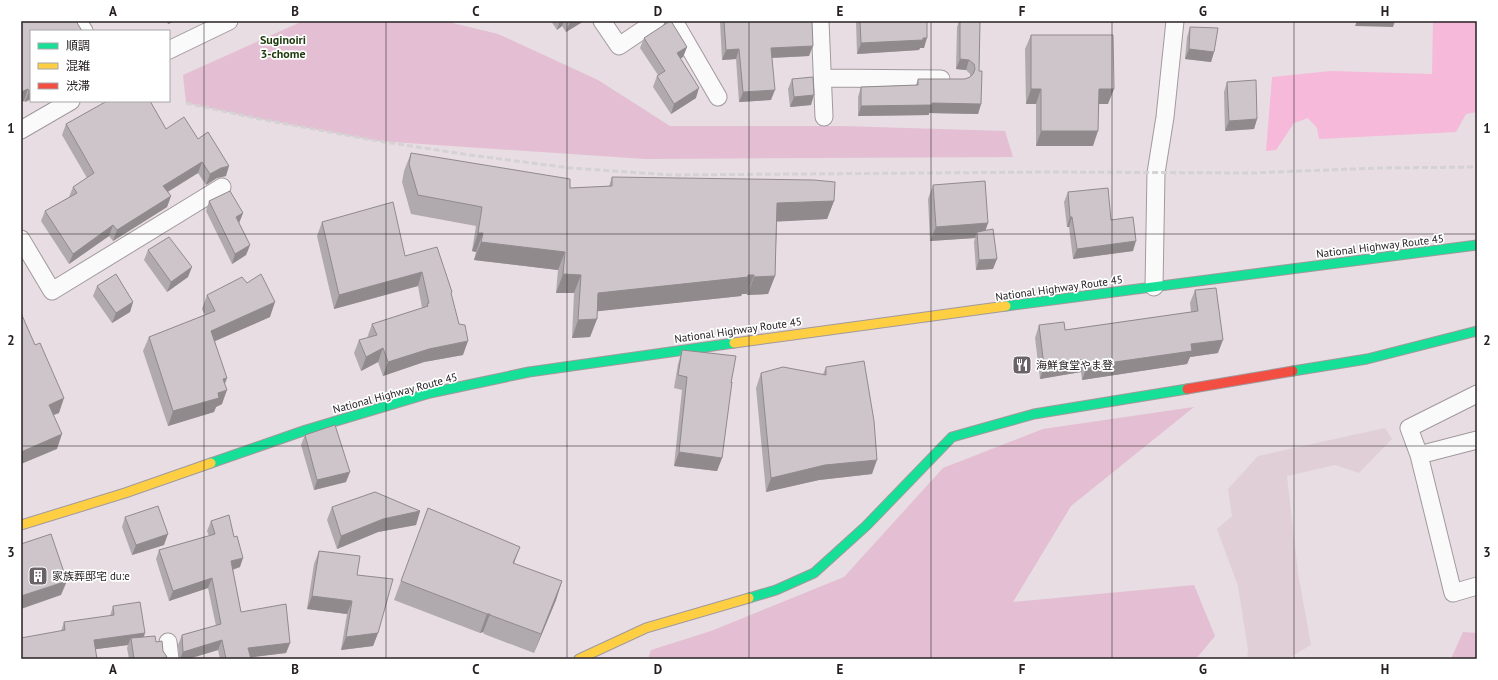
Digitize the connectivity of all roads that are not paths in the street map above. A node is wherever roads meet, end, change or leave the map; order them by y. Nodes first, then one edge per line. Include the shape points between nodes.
1 (78, 21) edge
2 (229, 21) edge
3 (602, 21) edge
4 (656, 21) edge
5 (674, 21) edge
6 (820, 21) edge
7 (1175, 21) edge
8 (83, 30) edge
9 (170, 50) edge
10 (823, 78) junction
11 (954, 79) edge
12 (718, 97) dead end
13 (70, 102) edge
14 (824, 117) dead end
15 (21, 130) edge
16 (222, 187) dead end
17 (21, 239) edge
18 (1477, 245) edge
19 (1154, 287) junction
20 (1477, 331) edge
21 (1477, 394) edge
22 (1477, 440) edge
23 (1420, 455) junction
24 (21, 525) edge
25 (1477, 586) edge
26 (168, 642) dead end
27 (170, 659) edge
28 (579, 659) edge

1 - 8 street
2 - 9 street
3 - 4 street via 619,46
5 - 12 street
6 - 10 street
7 - 19 street via 1156,173
10 - 11 street
10 - 14 street
13 - 15 street
16 - 17 street via 52,291
18 - 19 main road, National Highway Route 45
19 - 24 main road, National Highway Route 45 via 814,331 529,372 430,393 306,430 125,493
20 - 28 main road via 1367,359 1034,414 952,437 866,526 814,573 776,590 646,628
21 - 23 street via 1409,428
22 - 23 street
23 - 25 street via 1453,593
26 - 27 street

